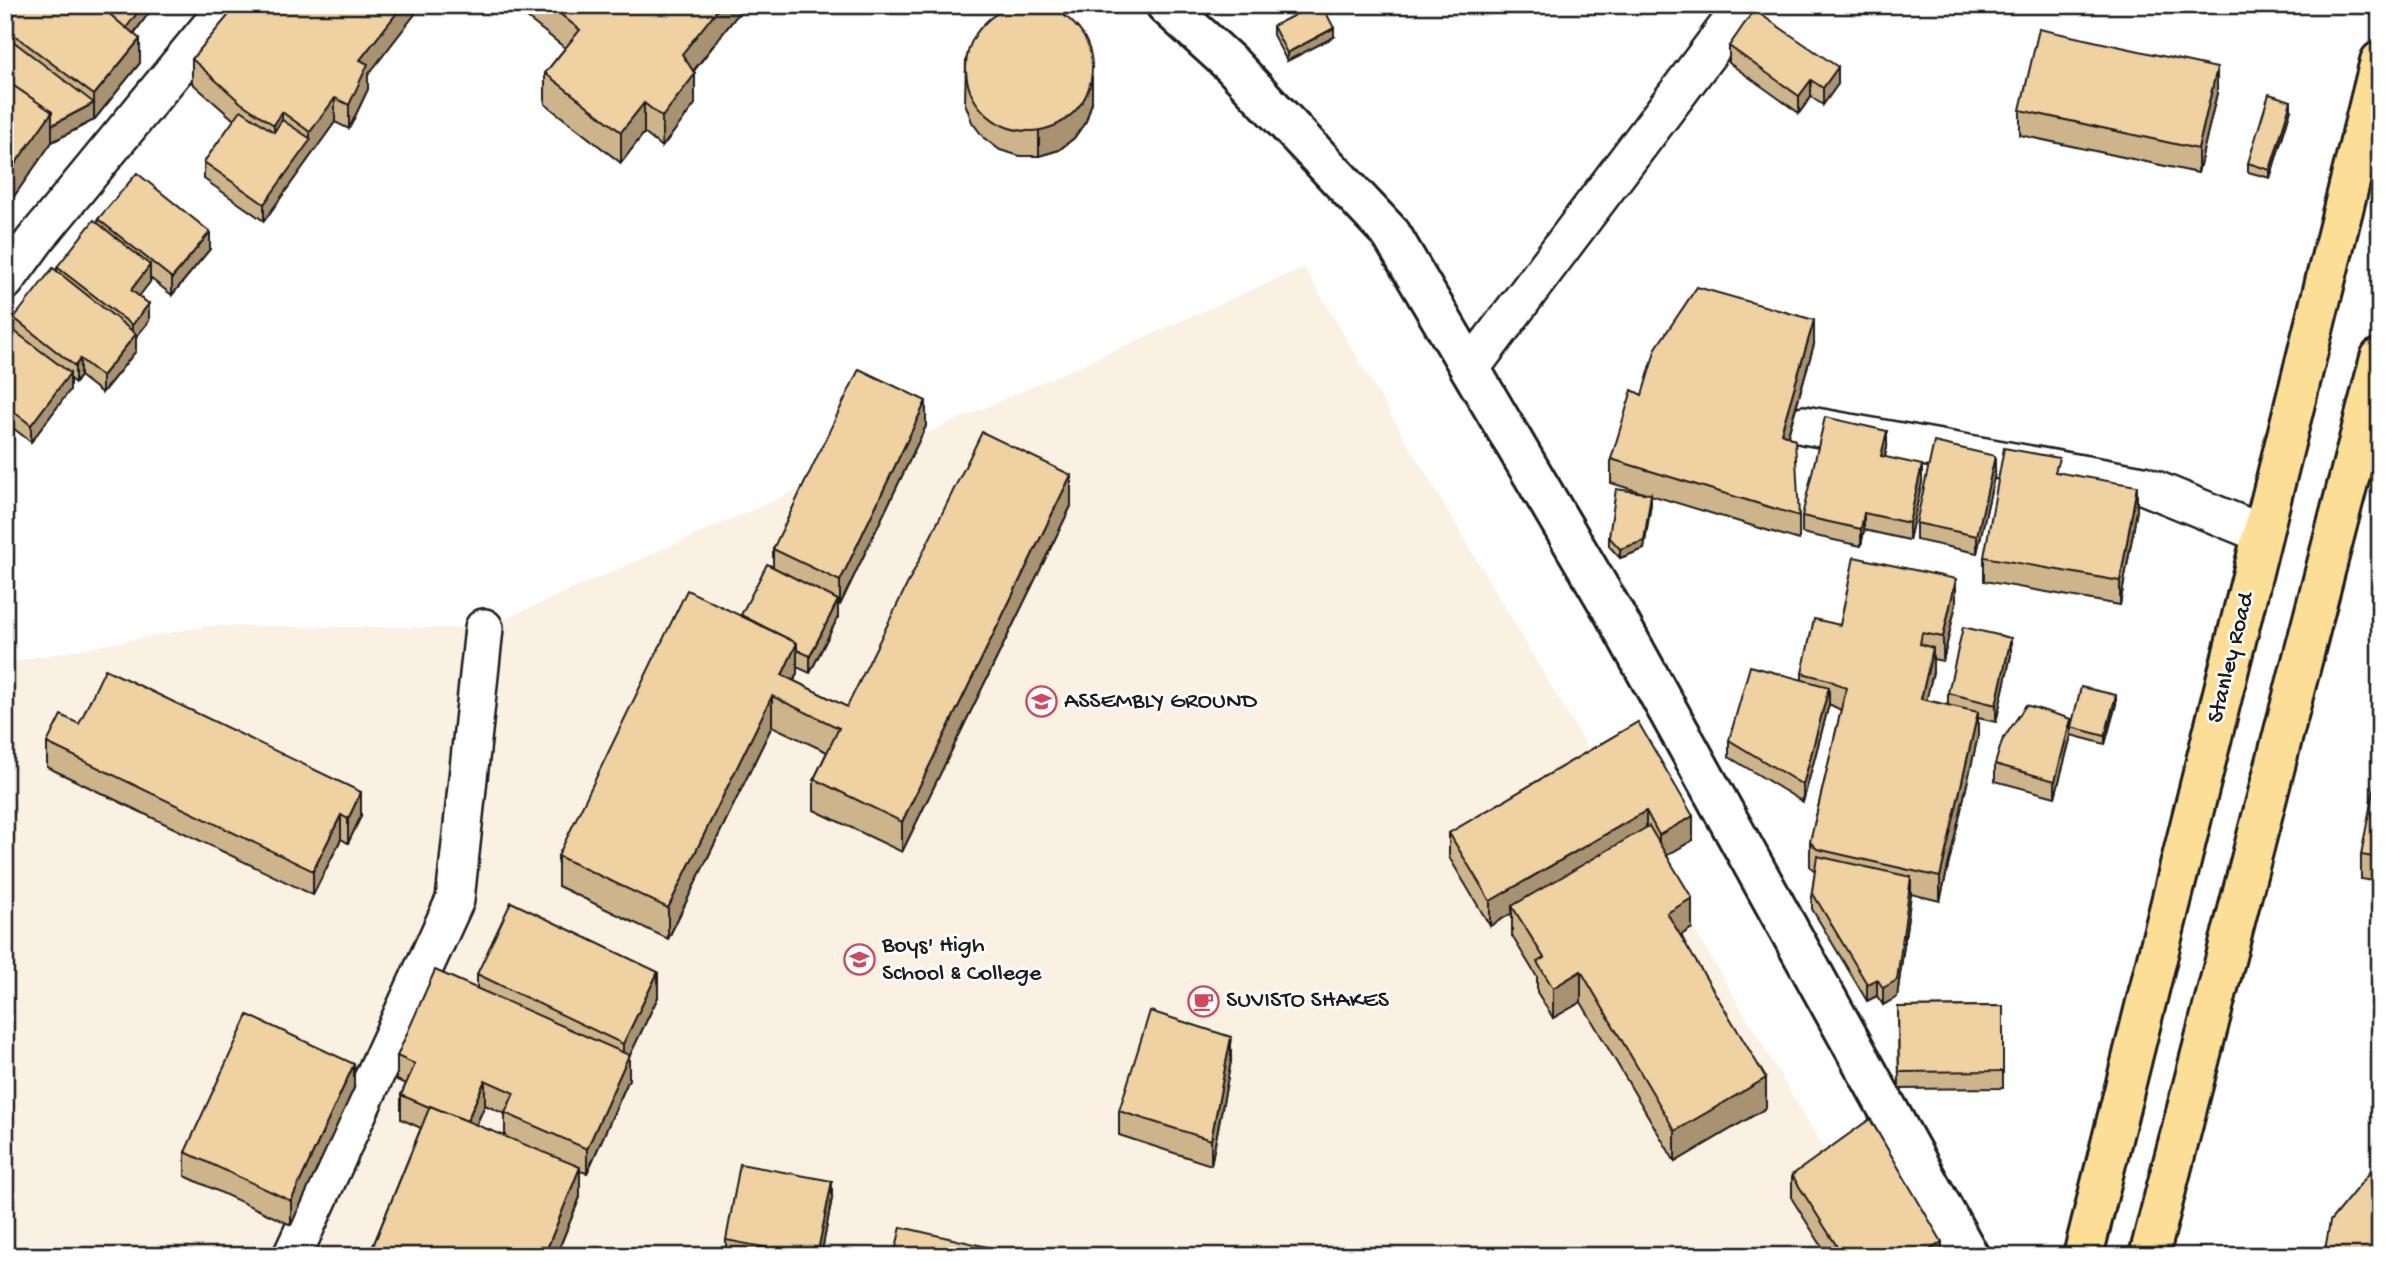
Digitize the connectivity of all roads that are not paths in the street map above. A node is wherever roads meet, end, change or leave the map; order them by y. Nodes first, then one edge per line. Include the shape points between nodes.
1 (228, 5) edge
2 (1166, 5) edge
3 (1744, 5) edge
4 (2380, 61) edge
5 (5, 281) edge
6 (2380, 358) edge
7 (1470, 369) junction
8 (1804, 425) dead end
9 (2263, 534) junction
10 (484, 628) dead end
11 (292, 1256) edge
12 (1969, 1256) edge
13 (2083, 1256) edge
14 (2150, 1256) edge

1 - 5 street
2 - 7 street via 1232,65 1391,233
3 - 7 street
4 - 9 main road, Stanley Road
6 - 14 main road
7 - 12 street via 1621,625
8 - 9 street via 2143,485
9 - 13 main road, Stanley Road
10 - 11 street via 455,900

